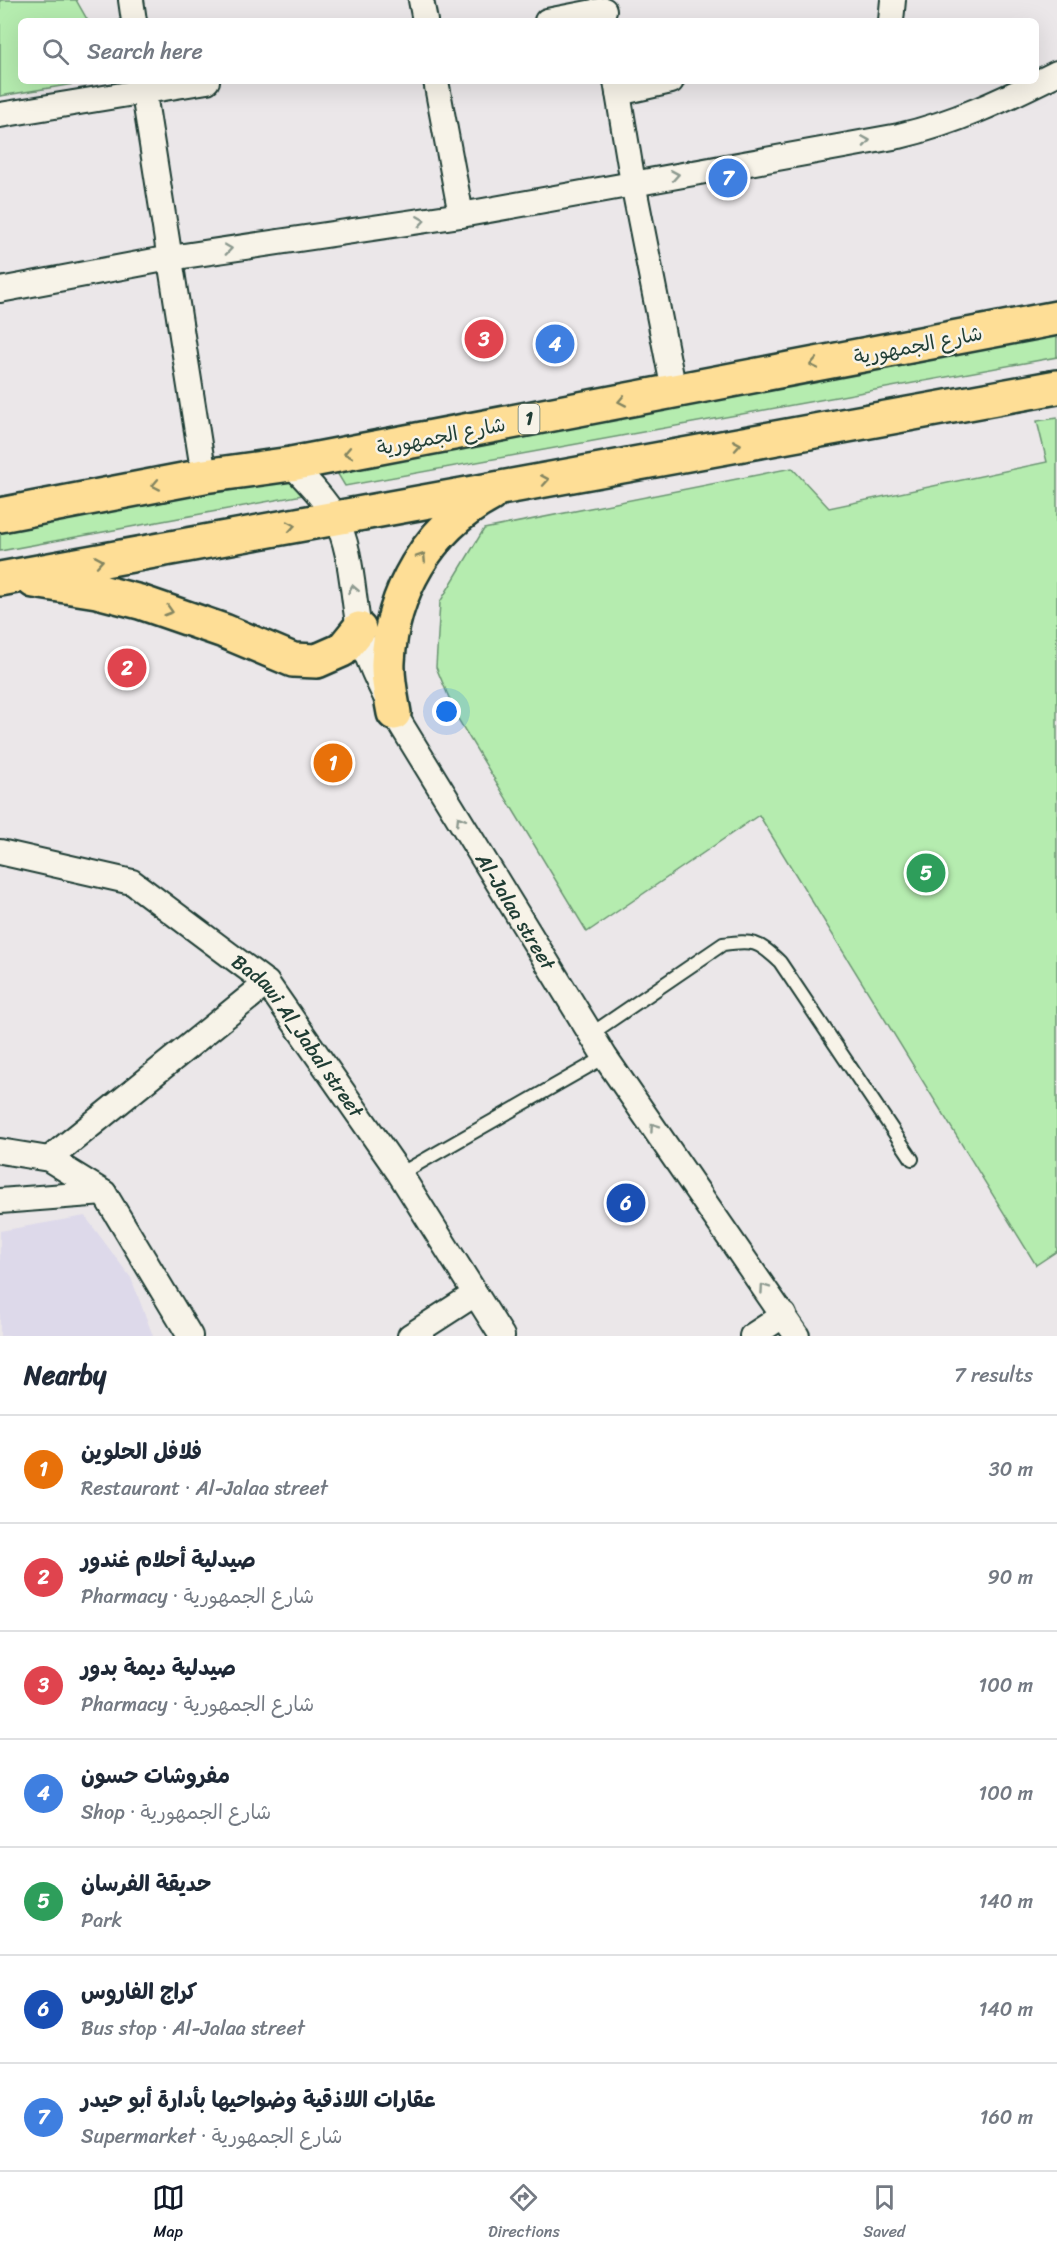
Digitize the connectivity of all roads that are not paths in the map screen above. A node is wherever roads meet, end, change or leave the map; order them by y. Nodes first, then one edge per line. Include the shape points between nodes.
1 (131, 0) edge
2 (421, 0) edge
3 (893, 0) edge
4 (604, 10) edge
5 (134, 18) edge
6 (424, 18) edge
7 (563, 18) edge
8 (891, 18) edge
9 (1057, 73) edge
10 (1039, 82) edge
11 (169, 84) edge
12 (437, 84) edge
13 (644, 84) edge
14 (1035, 84) edge
15 (143, 86) edge
16 (617, 87) edge
17 (0, 115) edge
18 (633, 183) junction
19 (461, 215) junction
20 (170, 258) junction
21 (0, 290) edge
22 (1057, 318) edge
23 (1057, 387) edge
24 (674, 391) junction
25 (291, 464) junction
26 (204, 476) junction
27 (505, 487) junction
28 (0, 515) edge
29 (335, 518) junction
30 (4, 578) edge
31 (359, 629) junction
32 (394, 713) junction
33 (0, 852) edge
34 (267, 983) junction
35 (591, 1034) junction
36 (605, 1057) junction
37 (0, 1151) edge
38 (49, 1159) junction
39 (912, 1159) dead end
40 (400, 1174) junction
41 (104, 1193) junction
42 (0, 1201) edge
43 (475, 1294) junction
44 (784, 1315) junction
45 (190, 1336) edge
46 (410, 1336) edge
47 (502, 1336) edge
48 (752, 1336) edge
49 (797, 1336) edge

1 - 5 street
2 - 6 street
3 - 8 street
4 - 7 street
10 -> 9 street
11 - 15 street
12 - 19 street
13 - 16 street
18 -> 14 street via 929,129
15 - 17 street
15 - 20 street
16 - 18 street
18 - 19 street
18 - 24 street
20 -> 19 street
20 - 21 street
20 - 26 street
22 -> 24 main road, شارع الجمهورية / 1
27 -> 23 main road
24 -> 25 main road, شارع الجمهورية / 1
25 - 26 main road, شارع الجمهورية / 1
25 - 29 street, Al-Jalaa street via 316,489
26 -> 28 main road, شارع الجمهورية / 1
27 - 29 main road
32 -> 27 main road via 388,664 395,615 403,591 444,529
30 -> 29 main road
31 -> 29 street, Al-Jalaa street via 346,552
30 -> 31 main road via 97,591 140,602 293,660 317,662 342,650
31 - 32 street, Al-Jalaa street via 372,670
35 -> 32 street, Al-Jalaa street
33 - 34 street, Badawi Al_Jabal street via 132,882
34 - 38 street
34 - 40 street, Badawi Al_Jabal street
35 - 36 street, Al-Jalaa street
35 - 39 lane via 723,944 747,941 765,948 780,962
36 - 40 lane
44 -> 36 street, Al-Jalaa street
37 - 38 street
38 - 41 street
40 - 43 street, Badawi Al_Jabal street
41 - 42 street
41 - 45 street
43 - 46 street
43 - 47 street, Badawi Al_Jabal street
44 - 48 street
44 - 49 street, Al-Jalaa street

